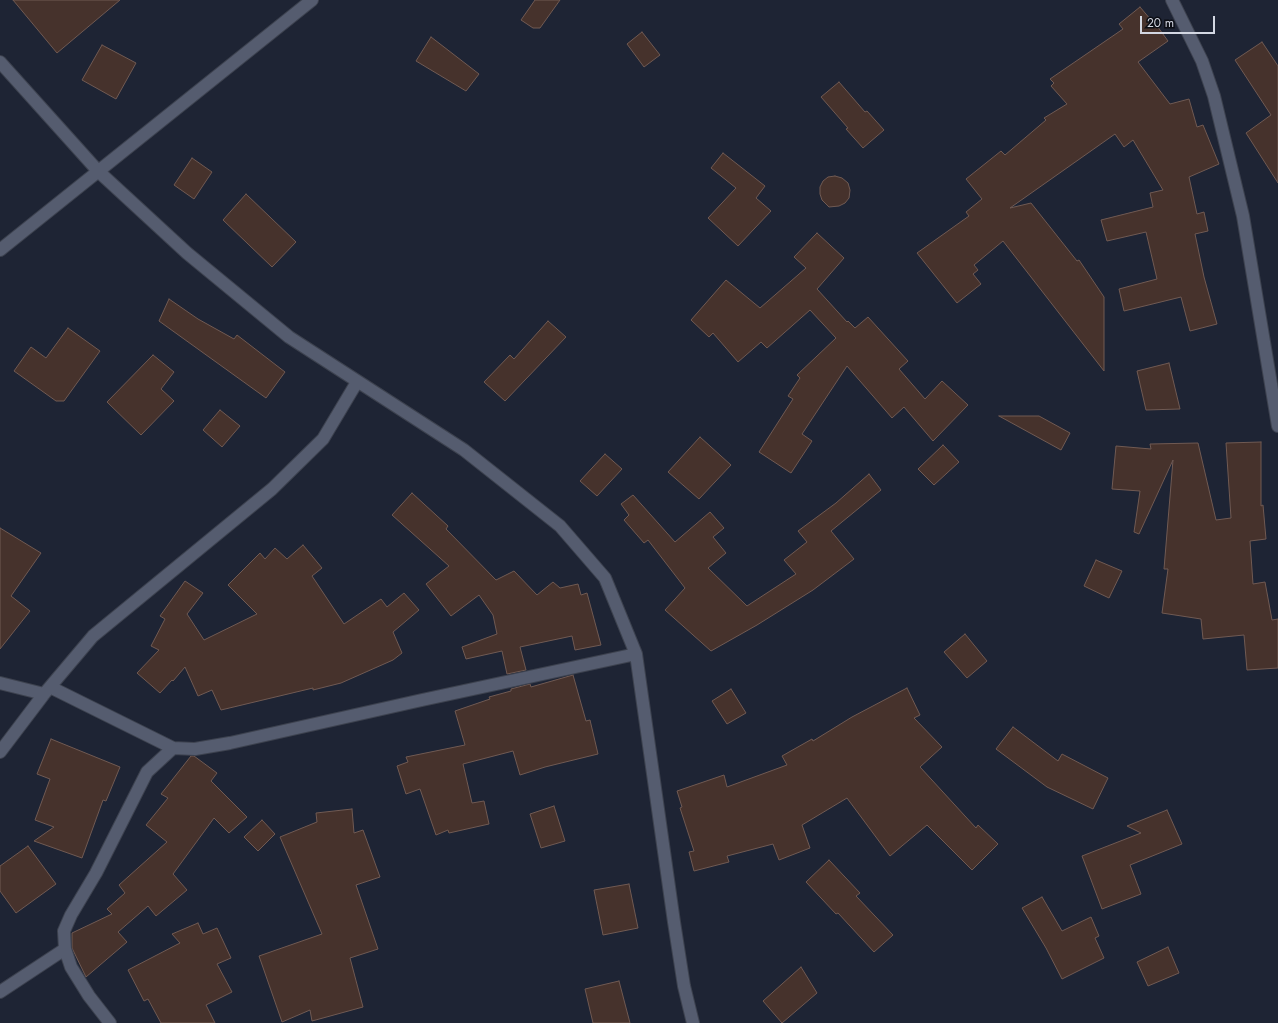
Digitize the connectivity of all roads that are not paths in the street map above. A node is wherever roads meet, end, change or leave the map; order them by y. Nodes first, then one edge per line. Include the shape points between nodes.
1 (312, 0) edge
2 (1172, 0) edge
3 (0, 62) edge
4 (98, 171) junction
5 (0, 250) edge
6 (357, 382) junction
7 (1278, 426) edge
8 (636, 654) junction
9 (0, 683) edge
10 (47, 690) junction
11 (173, 748) junction
12 (0, 752) edge
13 (65, 949) junction
14 (0, 992) edge
15 (110, 1023) edge
16 (693, 1023) edge

1 - 4 street
2 - 7 street via 1202,61 1214,96 1243,216
3 - 4 street
4 - 5 street
4 - 6 street via 187,253 289,337
6 - 8 street via 464,450 560,526 605,578
6 - 10 street via 323,439 306,456 272,489 93,636
8 - 11 street via 230,743 195,749
8 - 16 street via 674,922 684,986
9 - 10 street
10 - 11 street
10 - 12 street
11 - 13 street via 147,772 96,873 71,915 64,931
13 - 14 street
13 - 15 street via 71,967

